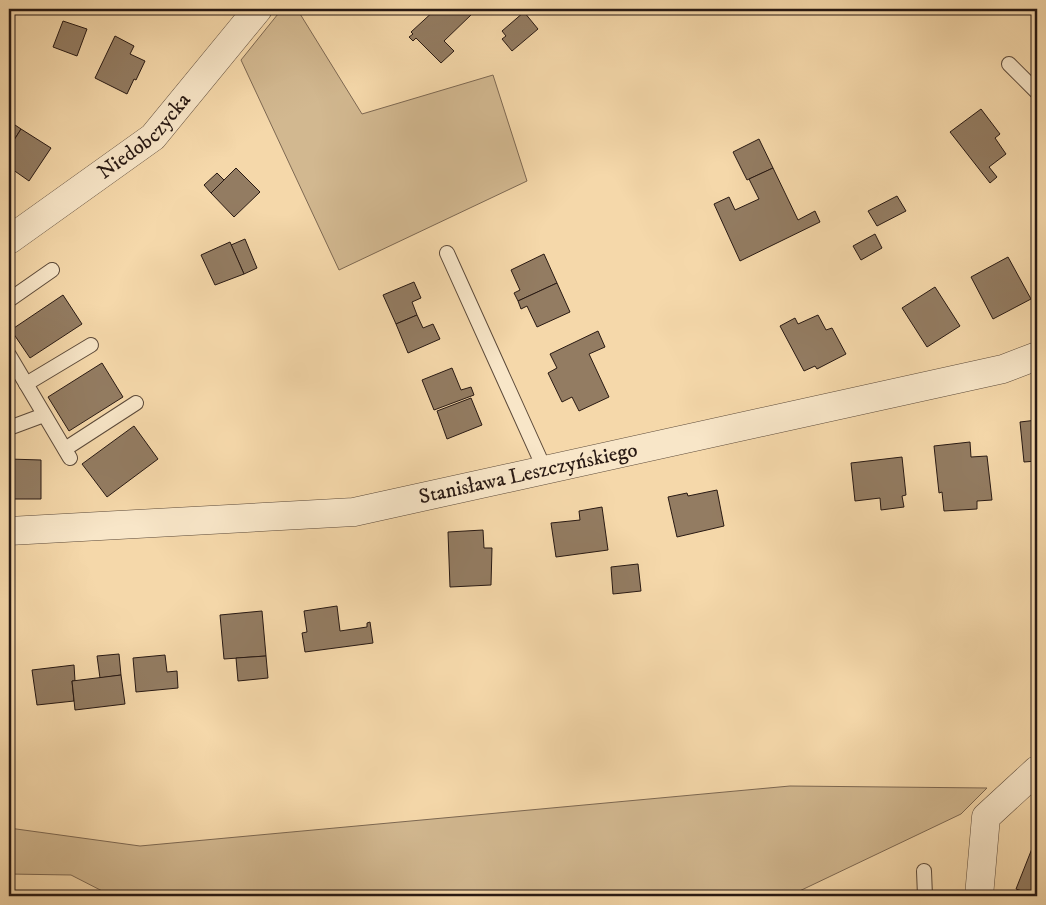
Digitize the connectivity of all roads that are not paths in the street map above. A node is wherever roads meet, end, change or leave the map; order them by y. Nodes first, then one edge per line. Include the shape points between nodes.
1 (258, 9) edge
2 (1008, 64) dead end
3 (1037, 92) edge
4 (9, 240) edge
5 (447, 253) dead end
6 (52, 270) dead end
7 (9, 300) edge
8 (91, 345) dead end
9 (9, 355) edge
10 (1037, 356) edge
11 (26, 384) junction
12 (136, 403) dead end
13 (44, 415) junction
14 (9, 428) edge
15 (545, 470) junction
16 (9, 531) edge
17 (1037, 770) edge
18 (924, 871) dead end
19 (926, 896) edge
20 (978, 896) edge

1 - 4 street, Niedobczycka via 153,137
2 - 3 lane
5 - 15 lane
6 - 7 lane
8 - 11 lane
9 - 11 lane
10 - 15 street, Stanisława Leszczyńskiego via 1003,369
11 - 13 lane
12 - 13 lane via 67,453
13 - 14 lane
15 - 16 street, Stanisława Leszczyńskiego via 354,512
17 - 20 street via 986,817
18 - 19 lane

